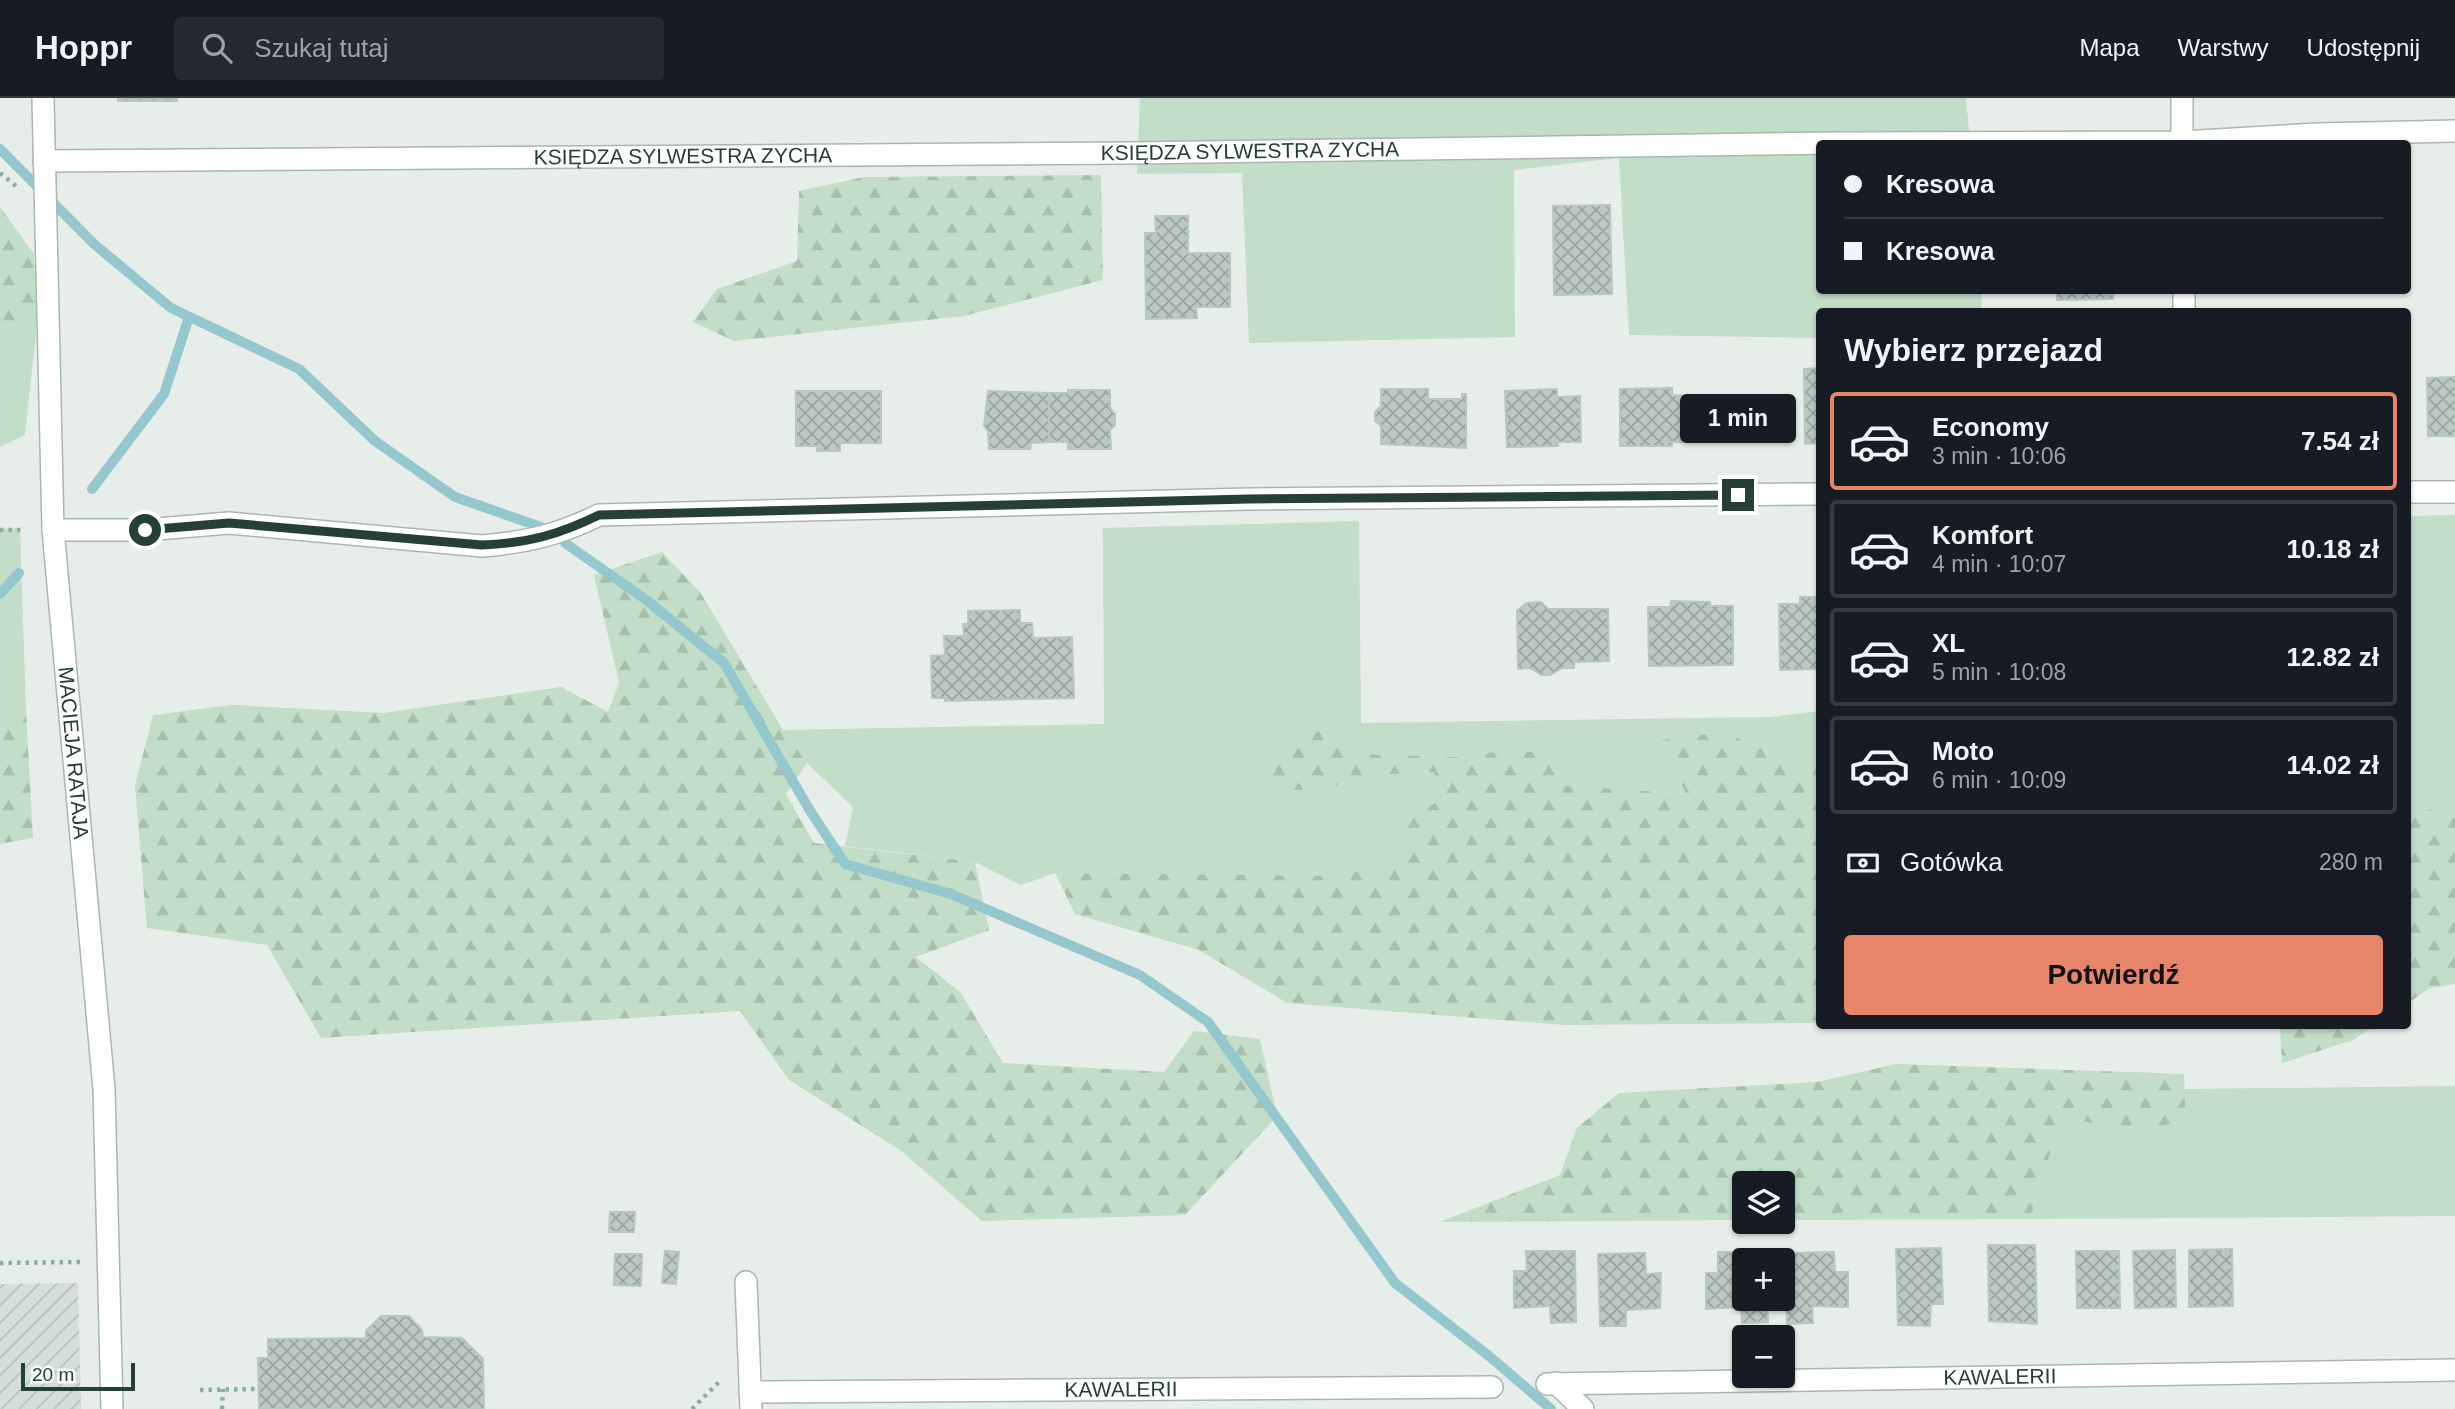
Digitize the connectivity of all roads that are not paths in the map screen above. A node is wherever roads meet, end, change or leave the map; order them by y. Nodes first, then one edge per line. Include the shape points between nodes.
1 (43, 98) edge
2 (2182, 98) edge
3 (2455, 131) edge
4 (2182, 140) edge
5 (2227, 140) edge
6 (1816, 143) edge
7 (44, 170) junction
8 (2411, 492) edge
9 (2455, 492) edge
10 (1816, 494) edge
11 (53, 530) junction
12 (747, 1282) dead end
13 (2455, 1370) edge
14 (1492, 1387) dead end
15 (750, 1400) edge
16 (112, 1409) edge
17 (1583, 1409) edge

1 - 7 street, MACIEJA RATAJA
2 - 4 street
3 - 5 street, KSIĘDZA SYLWESTRA ZYCHA
6 - 7 street, KSIĘDZA SYLWESTRA ZYCHA
7 - 11 street, MACIEJA RATAJA
8 - 9 street
10 - 11 street via 1249,499 599,515 561,534 482,545 229,523 145,530
11 - 16 street, MACIEJA RATAJA via 104,1089
12 - 15 street
13 - 17 street, KAWALERII via 1551,1384
14 - 15 street, KAWALERII

